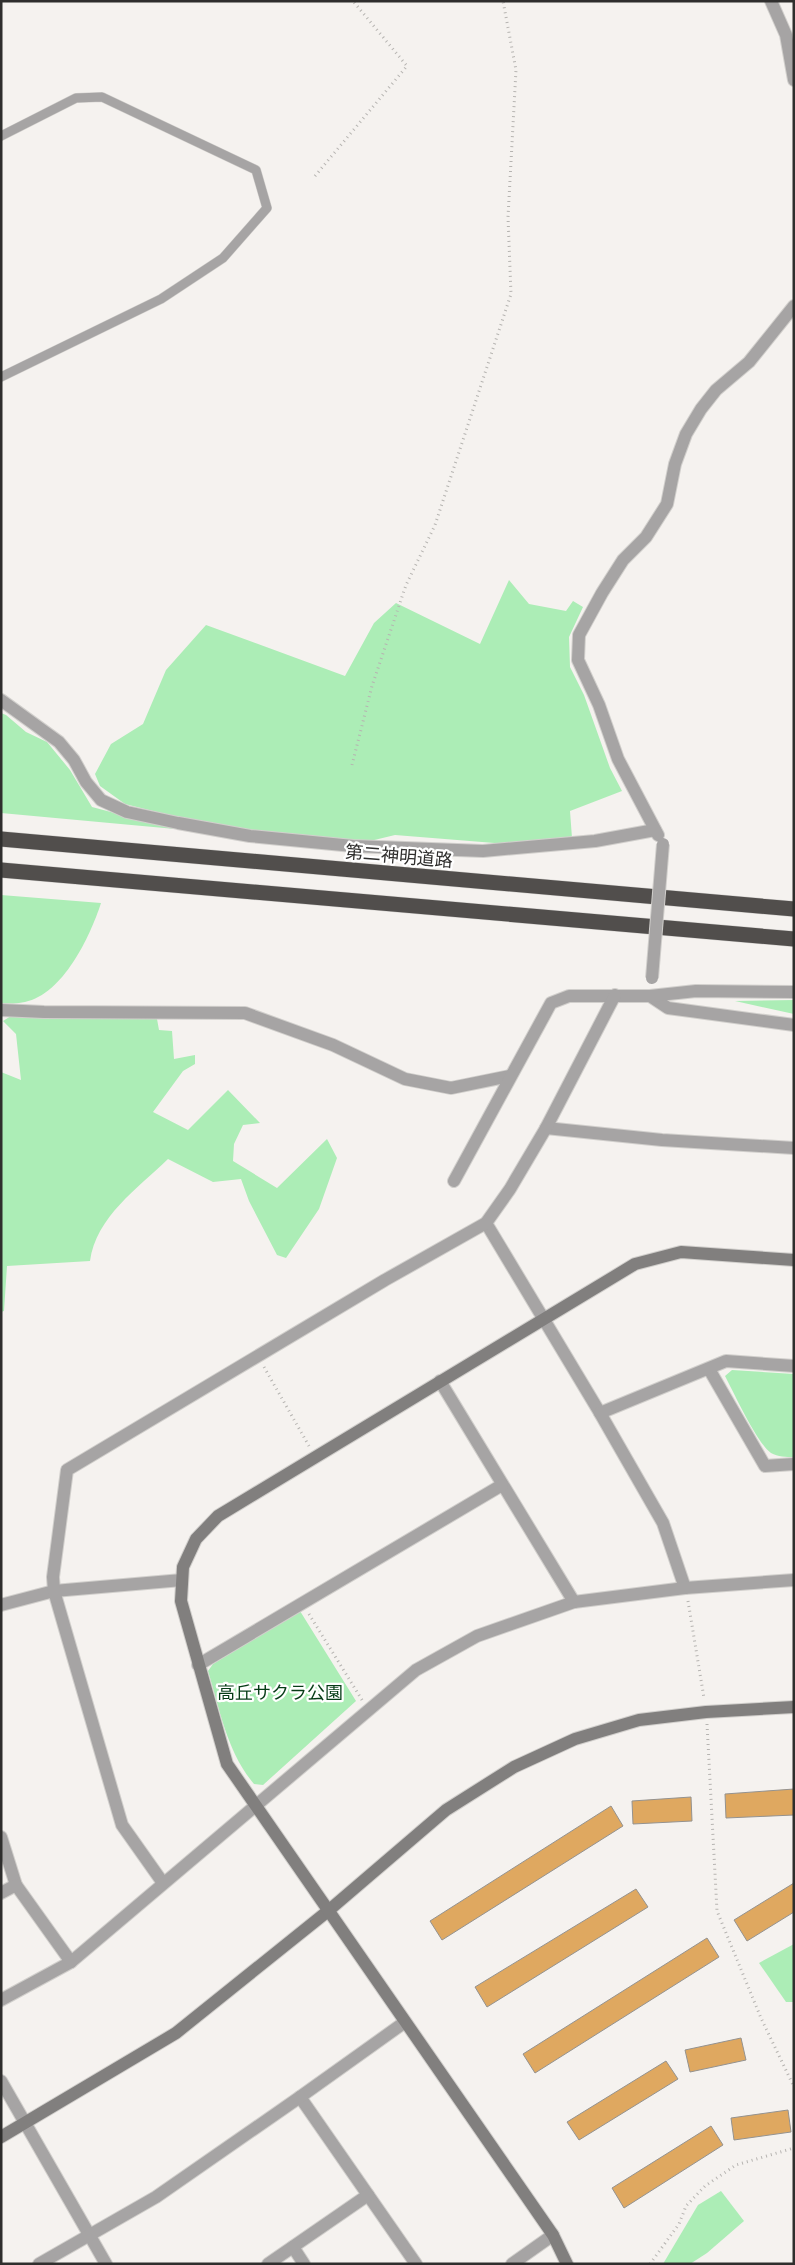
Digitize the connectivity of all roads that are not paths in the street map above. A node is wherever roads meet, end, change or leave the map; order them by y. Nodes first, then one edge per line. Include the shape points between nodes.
1 (771, 1) edge
2 (794, 80) edge
3 (1, 136) edge
4 (794, 306) edge
5 (1, 377) edge
6 (1, 700) edge
7 (655, 830) junction
8 (1, 839) edge
9 (1, 870) edge
10 (794, 909) edge
11 (794, 939) edge
12 (794, 992) edge
13 (615, 995) junction
14 (650, 996) junction
15 (1, 1010) edge
16 (794, 1025) edge
17 (510, 1076) junction
18 (546, 1128) junction
19 (794, 1148) edge
20 (454, 1181) dead end
21 (486, 1223) junction
22 (794, 1260) edge
23 (542, 1319) junction
24 (794, 1366) edge
25 (709, 1369) junction
26 (440, 1381) junction
27 (600, 1413) junction
28 (794, 1464) edge
29 (502, 1485) junction
30 (182, 1580) junction
31 (794, 1580) edge
32 (686, 1588) junction
33 (54, 1591) junction
34 (574, 1602) junction
35 (1, 1605) edge
36 (198, 1664) junction
37 (794, 1707) edge
38 (256, 1806) junction
39 (1, 1837) edge
40 (162, 1884) junction
41 (16, 1886) junction
42 (1, 1894) edge
43 (328, 1911) junction
44 (70, 1962) junction
45 (1, 2000) edge
46 (405, 2022) junction
47 (1, 2081) edge
48 (300, 2097) junction
49 (26, 2123) junction
50 (1, 2137) edge
51 (368, 2195) junction
52 (552, 2235) junction
53 (90, 2236) junction
54 (293, 2247) junction
55 (39, 2264) edge
56 (106, 2264) edge
57 (268, 2264) edge
58 (304, 2264) edge
59 (416, 2264) edge
60 (512, 2264) edge
61 (567, 2264) edge

1 - 2 street via 786,35
3 - 5 lane via 76,98 102,96 256,170 266,208 222,258 161,299
4 - 7 street via 749,362 716,390 701,409 686,434 675,464 667,504 646,537 623,560 579,635 578,660 599,705 618,759
6 - 7 street via 58,742 101,800 127,812 178,824 250,836 353,846 483,851 595,840
7 - 14 street, bridge via 663,844
8 - 10 highway, 第二神明道路
9 - 11 highway
12 - 14 street via 696,992
13 - 14 street
13 - 17 street via 570,996 551,1003
13 - 18 street
14 - 16 street via 668,1008
15 - 17 street via 245,1012 333,1045 405,1079 451,1088
17 - 20 street
18 - 19 street via 662,1140
18 - 21 street
21 - 23 street
21 - 33 street via 67,1470 53,1576
22 - 23 street via 681,1252 635,1264
23 - 26 street
23 - 27 street
24 - 25 street via 726,1361
25 - 27 street
25 - 28 street via 765,1466
26 - 29 street
26 - 30 street via 218,1516 196,1538 183,1567
27 - 32 street via 663,1523
29 - 34 street
29 - 36 street
30 - 33 street
30 - 36 street via 181,1601
31 - 32 street
32 - 34 street
33 - 35 street
33 - 40 street via 122,1825
34 - 38 street via 477,1636 416,1670
36 - 38 street via 226,1764
37 - 43 street via 639,1720 575,1739 514,1767 446,1810
38 - 40 street
38 - 43 street
39 - 41 street
40 - 44 street
41 - 42 street
41 - 44 street
43 - 46 street
43 - 49 street via 176,2034
44 - 45 street
46 - 48 street
46 - 52 street
47 - 49 street
48 - 51 street
48 - 53 street via 156,2197
49 - 50 street
49 - 53 street
51 - 54 street
51 - 59 street
52 - 60 street
52 - 61 street
53 - 55 street
53 - 56 street
54 - 57 street
54 - 58 street

